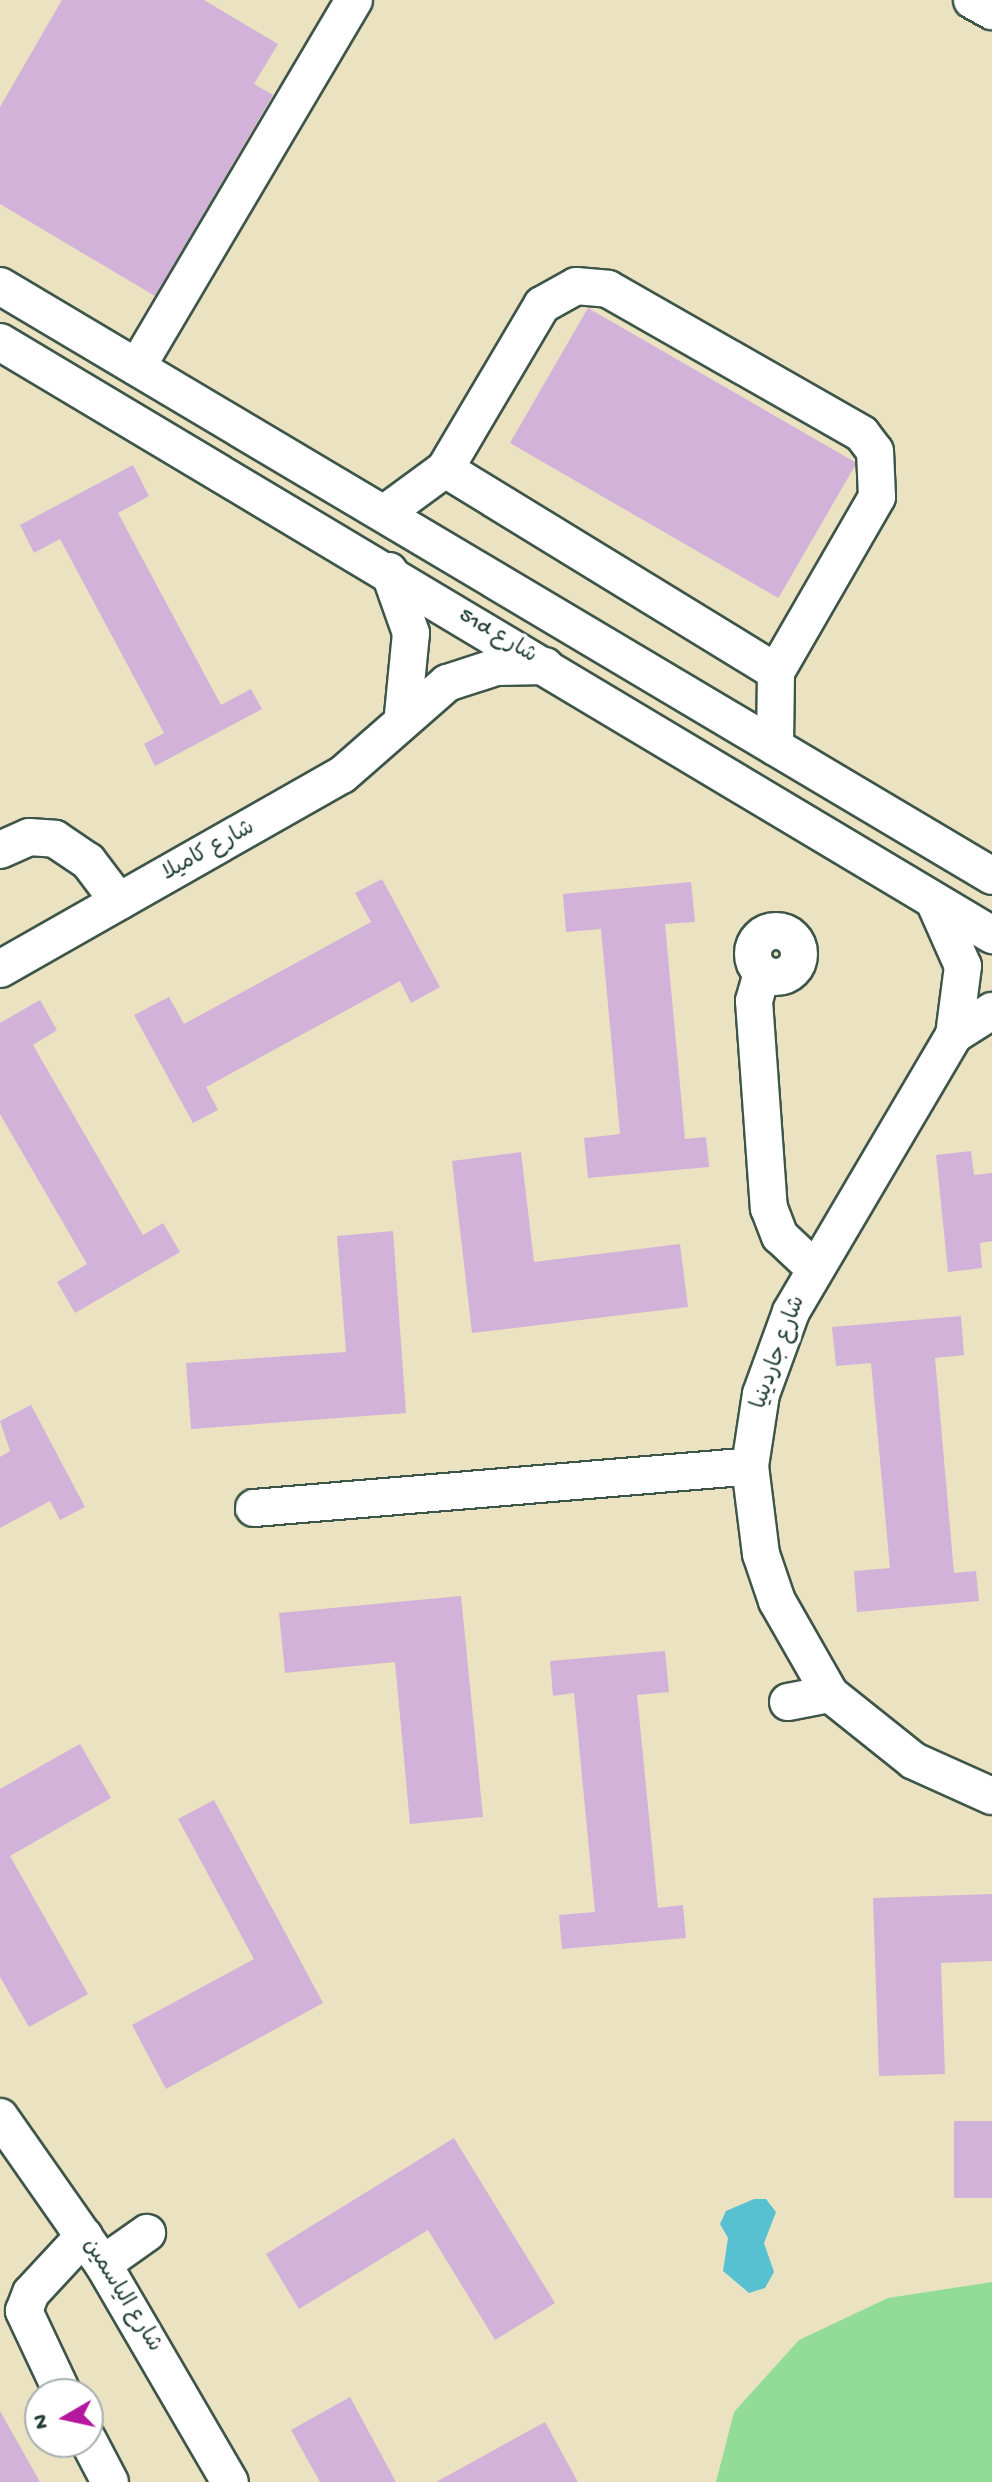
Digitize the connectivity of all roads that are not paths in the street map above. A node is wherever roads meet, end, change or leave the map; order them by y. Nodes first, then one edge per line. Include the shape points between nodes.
1 (354, 0) edge
2 (972, 0) edge
3 (992, 11) edge
4 (0, 286) edge
5 (0, 342) edge
6 (137, 367) junction
7 (445, 469) junction
8 (385, 513) junction
9 (389, 571) junction
10 (545, 666) junction
11 (776, 672) junction
12 (403, 715) junction
13 (775, 747) junction
14 (0, 850) edge
15 (975, 858) edge
16 (992, 876) edge
17 (934, 901) junction
18 (119, 902) junction
19 (992, 935) edge
20 (0, 969) edge
21 (762, 973) dead end
22 (992, 1011) edge
23 (954, 1035) junction
24 (814, 1268) junction
25 (750, 1466) junction
26 (254, 1508) dead end
27 (830, 1694) junction
28 (788, 1702) dead end
29 (992, 1796) edge
30 (0, 2117) edge
31 (147, 2233) dead end
32 (93, 2250) junction
33 (55, 2378) edge
34 (97, 2458) edge
35 (110, 2482) edge
36 (230, 2482) edge

1 - 6 street
2 - 3 street
4 - 6 street
5 - 9 street, 51d شارع
6 - 8 street
7 - 8 street
7 - 11 street
7 - 11 street via 542,305 576,286 608,289 862,434 875,451 877,497
8 - 13 street
9 - 10 street, 51d شارع
9 - 12 street via 411,633
10 - 12 street, شارع كاميلا via 472,673
10 - 17 street, 51d شارع
11 - 13 street
12 - 18 street, شارع كاميلا via 342,775
13 - 15 street
14 - 18 street via 29,837 55,839 88,861
15 - 16 street
17 - 19 street, 51d شارع
17 - 23 street, شارع جاردينيا via 963,966
18 - 20 street, شارع كاميلا
21 - 24 street via 754,1001 769,1208 780,1236
22 - 23 street, شارع جاردينيا
23 - 24 street, شارع جاردينيا
24 - 25 street, شارع جاردينيا via 761,1394
25 - 26 street
25 - 27 street, شارع جاردينيا via 761,1554 777,1601
27 - 28 street
27 - 29 street, شارع جاردينيا via 914,1761
30 - 32 street, شارع الياسمين
31 - 32 street
32 - 33 street via 31,2293 24,2311
32 - 36 street, شارع الياسمين
34 - 35 street

